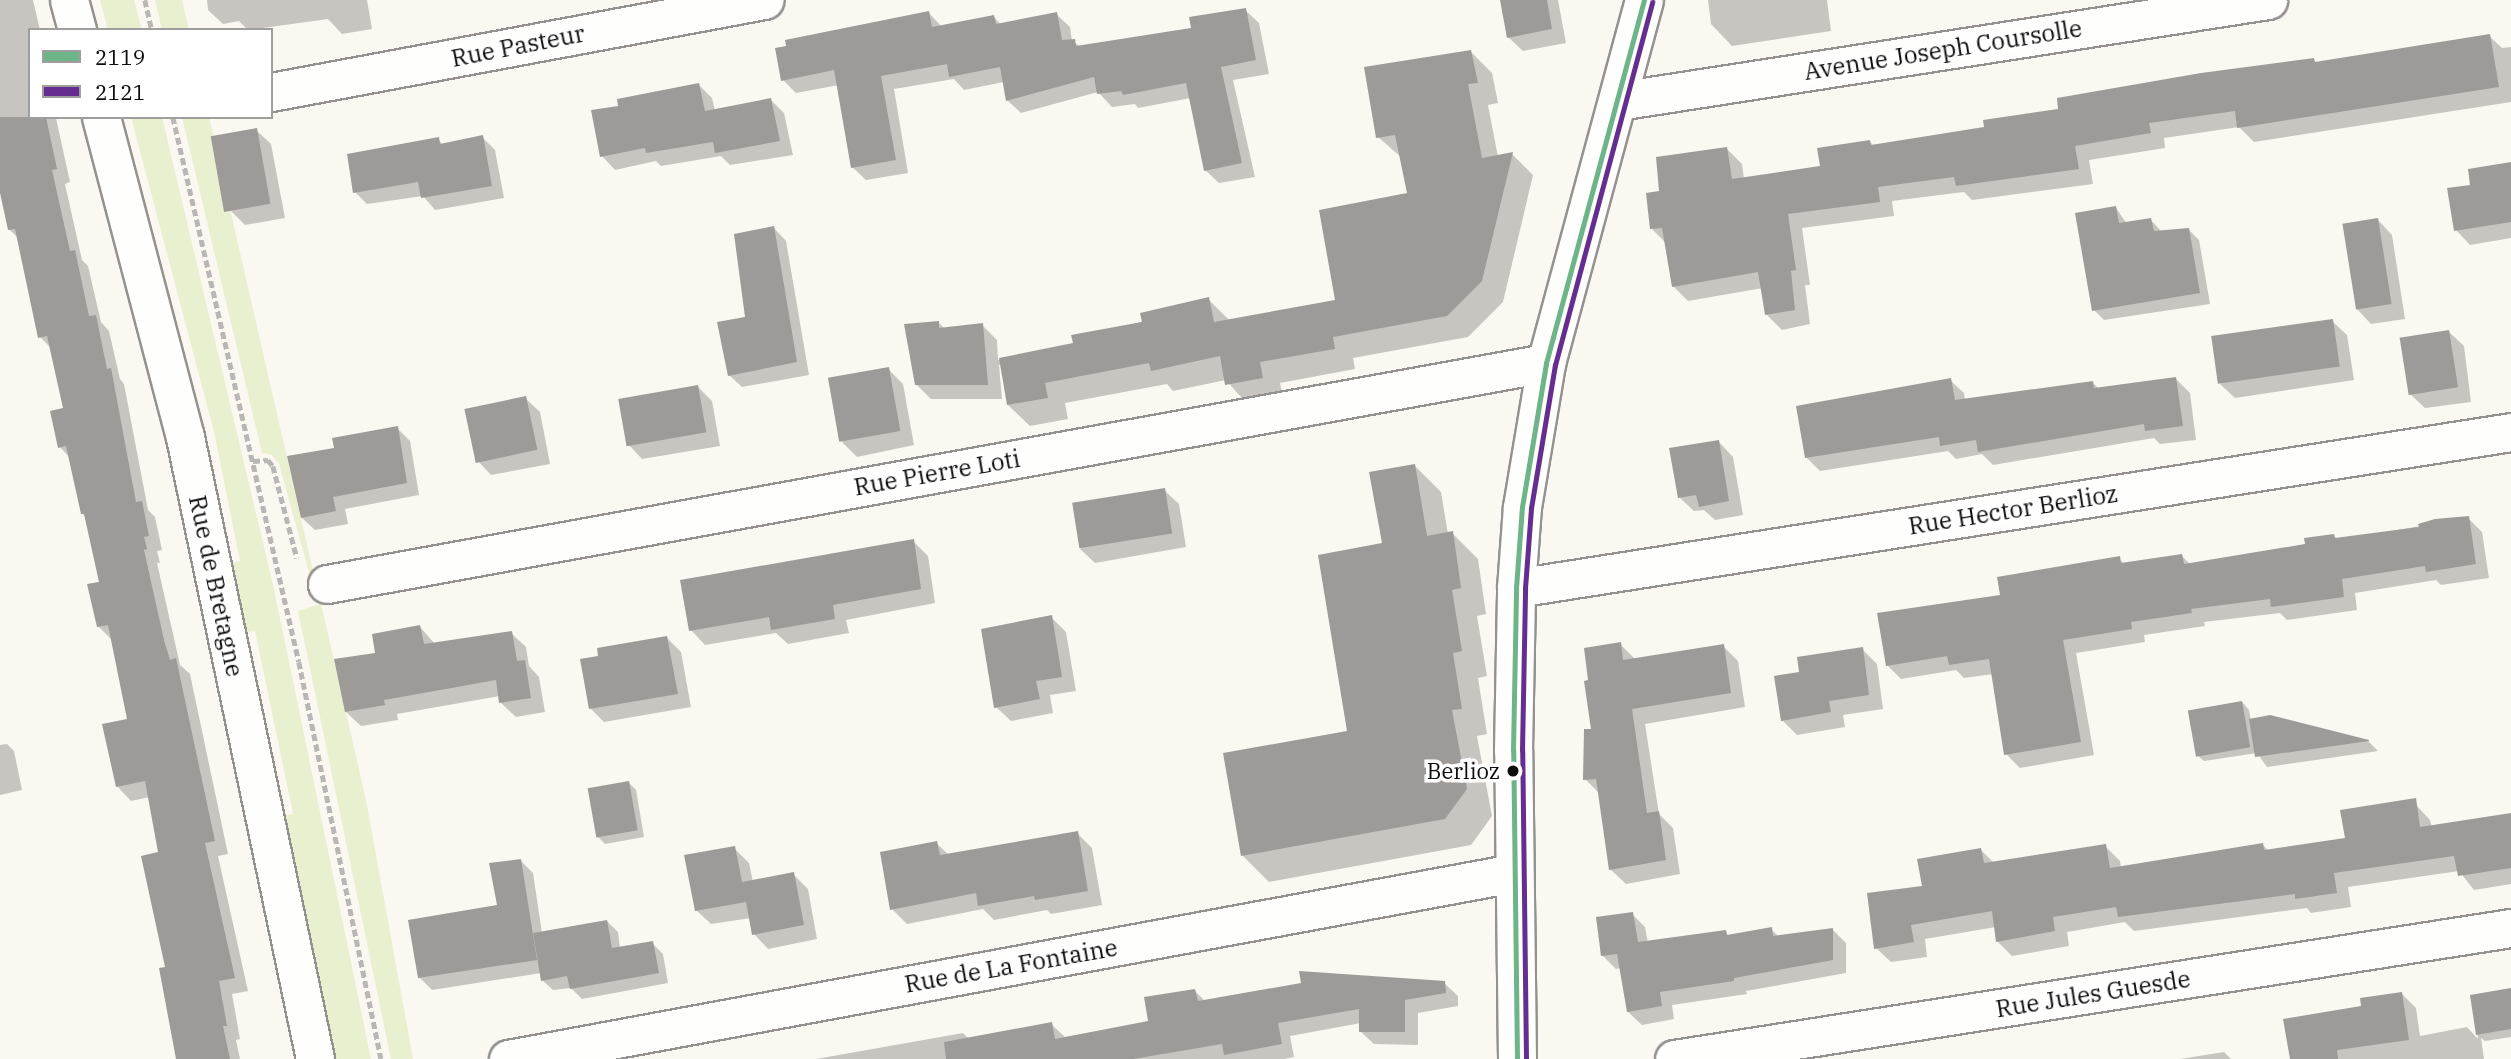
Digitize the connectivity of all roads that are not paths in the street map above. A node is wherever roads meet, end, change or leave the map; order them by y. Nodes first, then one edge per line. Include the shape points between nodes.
1 (69, 0) edge
2 (764, 0) edge
3 (1644, 0) edge
4 (2268, 0) edge
5 (76, 28) edge
6 (273, 92) edge
7 (1618, 101) junction
8 (102, 119) edge
9 (1546, 362) junction
10 (2511, 432) edge
11 (327, 583) road end
12 (1516, 588) junction
13 (1514, 873) junction
14 (2511, 929) edge
15 (315, 1059) edge
16 (508, 1059) edge
17 (1517, 1059) edge
18 (1674, 1059) edge

1 - 5 street
2 - 6 street, Rue Pasteur
3 - 7 street
4 - 7 street, Avenue Joseph Coursolle
7 - 9 street
8 - 15 street, Rue de Bretagne via 185,437
9 - 11 street, Rue Pierre Loti
9 - 12 street via 1522,507
10 - 12 street, Rue Hector Berlioz
12 - 13 street
13 - 16 street, Rue de La Fontaine
13 - 17 street
14 - 18 street, Rue Jules Guesde

